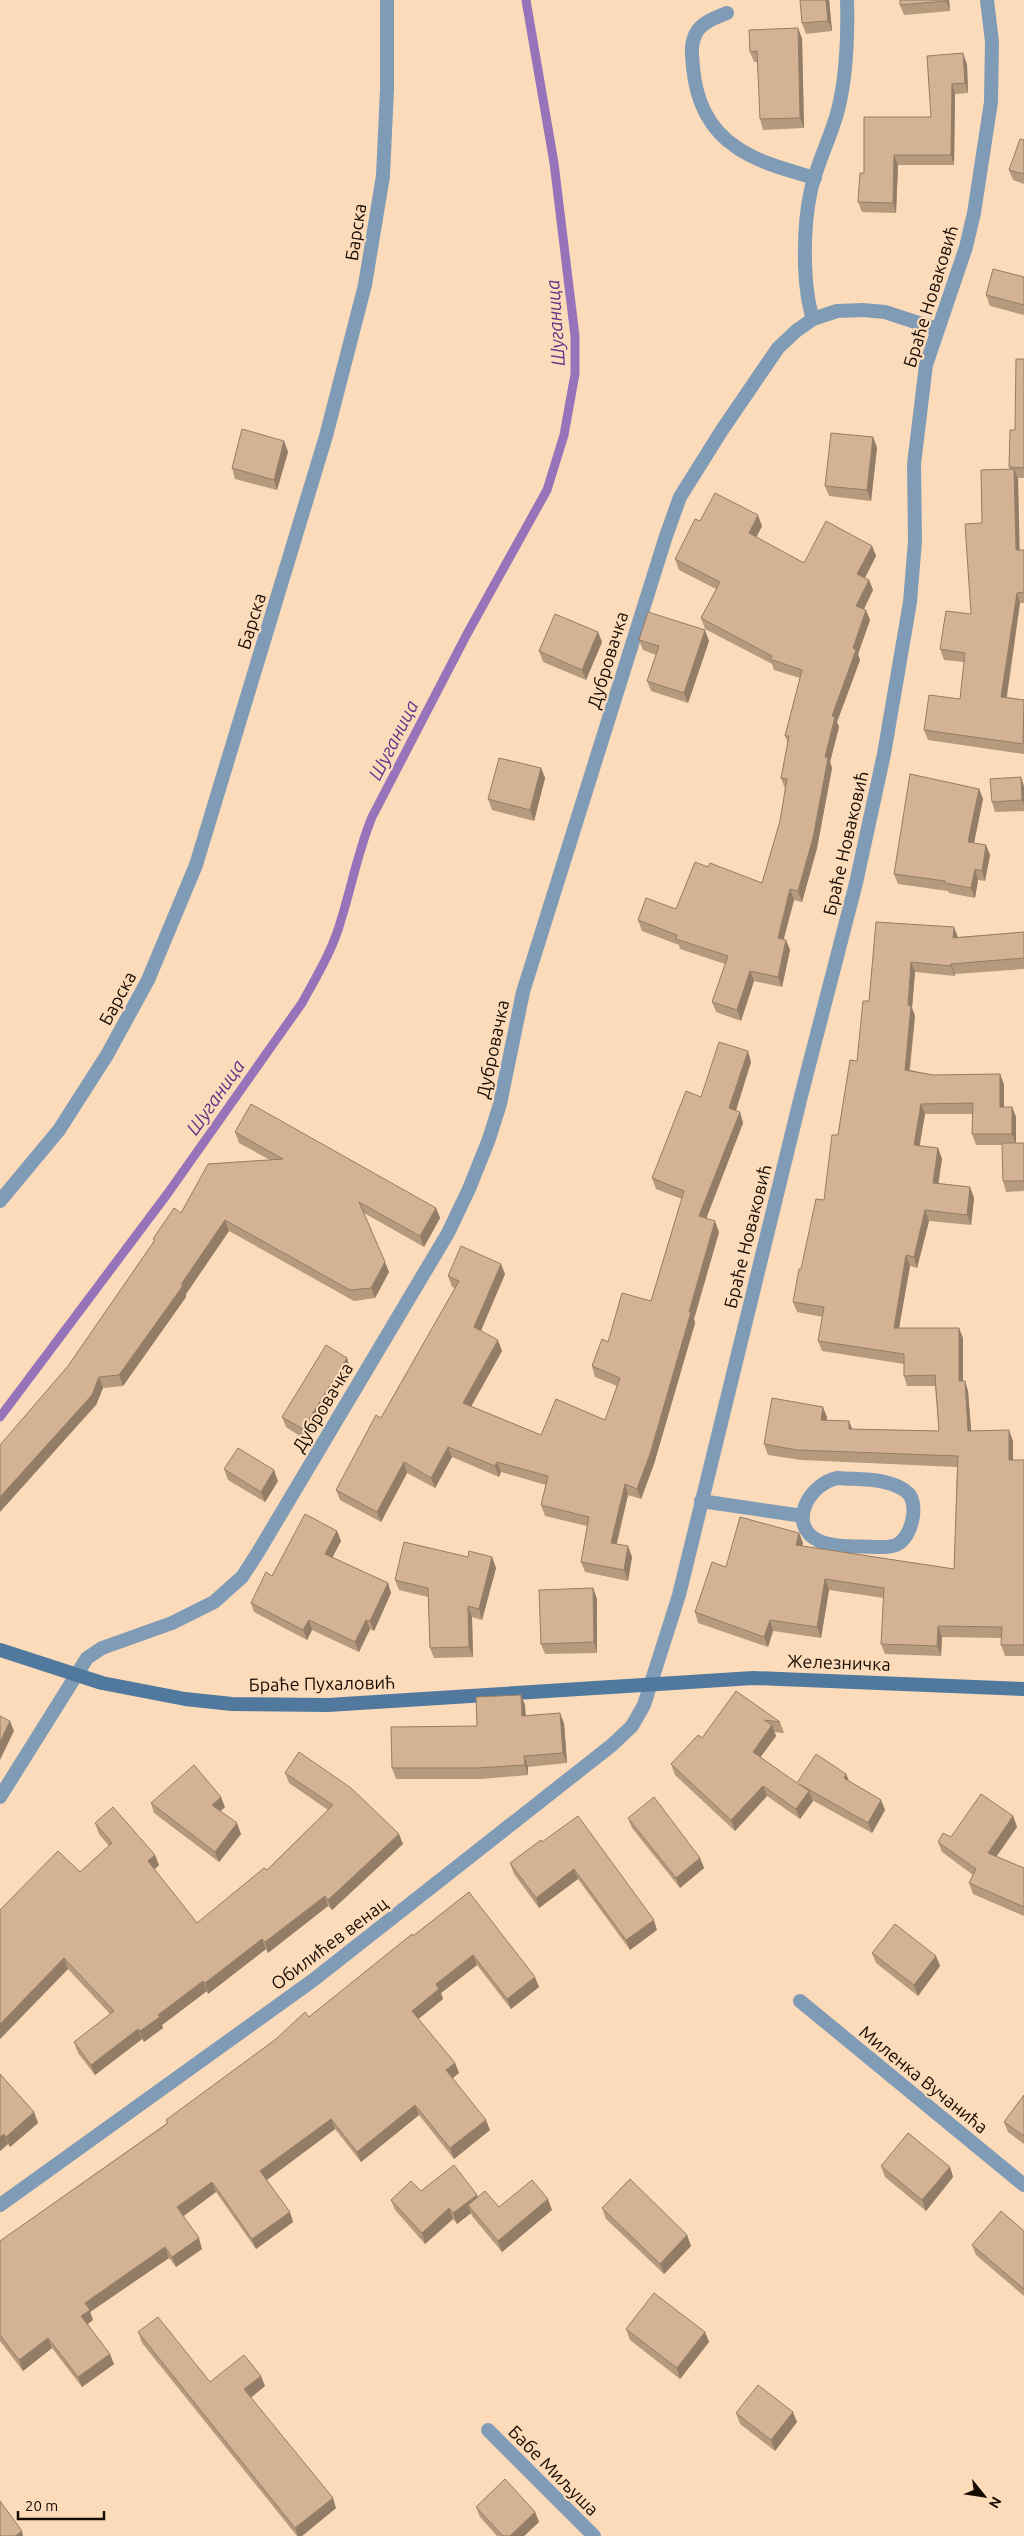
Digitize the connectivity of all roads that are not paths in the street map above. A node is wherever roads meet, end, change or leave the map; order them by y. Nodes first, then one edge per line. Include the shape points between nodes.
1 (387, 0) edge
2 (847, 0) edge
3 (987, 0) edge
4 (727, 13) dead end
5 (815, 178) junction
6 (814, 319) junction
7 (937, 329) junction
8 (0, 1201) edge
9 (701, 1501) junction
10 (803, 1516) junction
11 (0, 1650) edge
12 (75, 1675) junction
13 (652, 1683) junction
14 (1024, 1690) edge
15 (0, 1797) edge
16 (800, 2001) dead end
17 (1024, 2185) edge
18 (0, 2205) edge
19 (488, 2430) dead end
20 (594, 2536) edge

1 - 8 street, Барска via 388,80 383,176 365,285 326,436 196,865 148,980 107,1055 59,1130
2 - 5 street via 845,74 838,112
3 - 7 street, Браће Новаковић via 992,84 984,154 966,247
4 - 5 street via 704,23 691,47 695,90 706,116 717,132 738,148 760,160
5 - 6 street via 807,219 805,278
6 - 7 street, Дубровачка via 837,311 885,312
6 - 12 street, Дубровачка via 796,331 772,356 680,497 523,992 500,1104 489,1139 448,1233 242,1577 214,1602 194,1613 94,1651
7 - 9 street, Браће Новаковић via 926,365 914,464 915,541 910,602 884,754 856,883
9 - 10 street
9 - 13 street, Браће Новаковић via 679,1595
10 - 10 street via 806,1530 819,1541 892,1547 908,1533 913,1505 908,1494 890,1483 838,1478 825,1482 812,1492
11 - 12 main road, Браће Пухаловић
12 - 13 main road, Браће Пухаловић via 185,1699 232,1704 299,1705
12 - 15 street, Дубровачка
13 - 14 main road, Железничка via 772,1678
13 - 18 street, Обилићев венац via 632,1726 531,1810 312,1981
16 - 17 street, Миленка Вучанића
19 - 20 street, Бабе Миљуша

